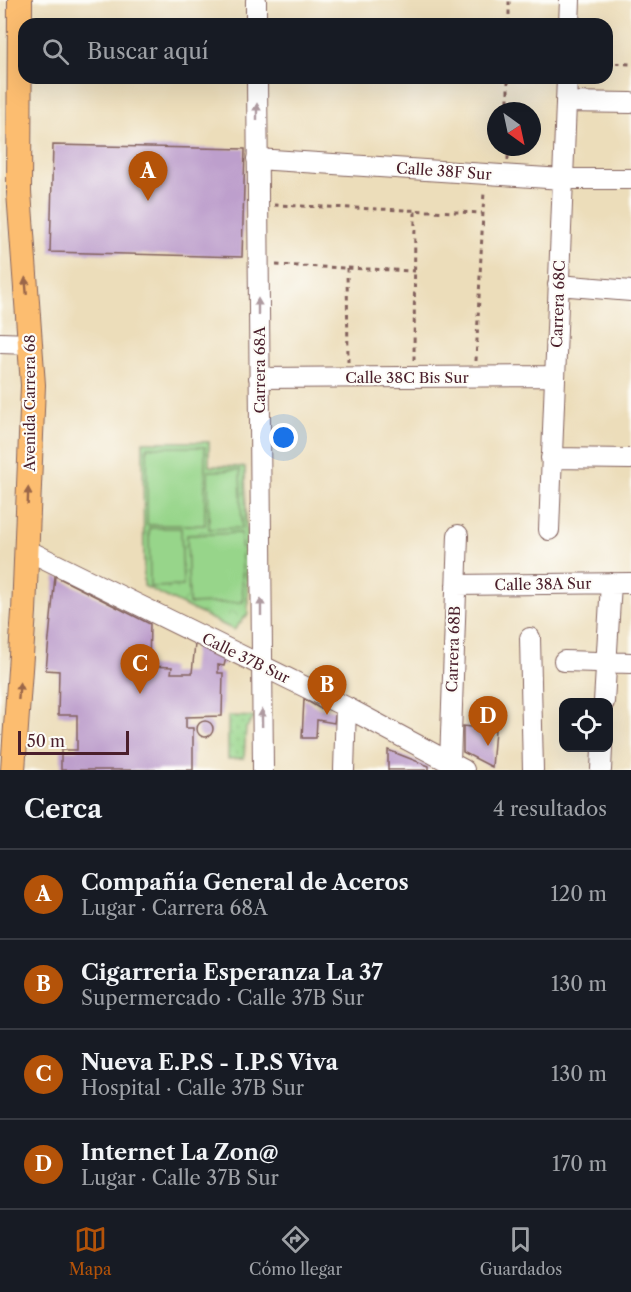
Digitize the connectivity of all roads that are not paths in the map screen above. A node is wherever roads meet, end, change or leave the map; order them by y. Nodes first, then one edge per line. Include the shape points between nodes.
1 (20, 0) edge
2 (256, 0) edge
3 (570, 0) edge
4 (20, 18) edge
5 (256, 18) edge
6 (569, 18) edge
7 (20, 84) edge
8 (257, 84) edge
9 (567, 84) edge
10 (566, 102) junction
11 (631, 103) edge
12 (257, 159) junction
13 (563, 179) junction
14 (631, 179) edge
15 (558, 285) junction
16 (631, 291) edge
17 (0, 343) edge
18 (31, 344) junction
19 (555, 376) junction
20 (259, 378) junction
21 (551, 458) junction
22 (631, 459) edge
23 (549, 530) dead end
24 (458, 535) dead end
25 (27, 550) junction
26 (611, 583) junction
27 (631, 583) edge
28 (456, 585) junction
29 (530, 638) dead end
30 (564, 661) dead end
31 (606, 663) junction
32 (631, 663) edge
33 (261, 665) junction
34 (604, 698) edge
35 (346, 707) junction
36 (602, 752) edge
37 (447, 765) edge
38 (13, 770) edge
39 (263, 770) edge
40 (344, 770) edge
41 (532, 770) edge
42 (601, 770) edge

4 -> 1 main road, Avenida Carrera 68
2 - 5 street
3 - 6 street
18 -> 7 main road, Avenida Carrera 68 via 19,192
12 -> 8 street, Carrera 68A
9 - 10 street, Carrera 68C
10 - 11 street
10 - 13 street, Carrera 68C
12 - 13 street, Calle 38F Sur
20 -> 12 street, Carrera 68A
13 - 14 street, Calle 38F Sur
13 - 15 street, Carrera 68C
15 - 16 street
15 - 19 street, Carrera 68C
17 - 18 street
25 -> 18 main road, Avenida Carrera 68
19 - 20 street, Calle 38C Bis Sur
19 - 21 street, Carrera 68C
33 -> 20 street, Carrera 68A
21 - 22 street
21 - 23 street, Carrera 68C
24 - 28 street, Carrera 68B
25 - 33 street, Calle 37B Sur
38 -> 25 main road, Avenida Carrera 68
26 - 27 street, Calle 38A Sur
26 - 28 street, Calle 38A Sur
26 - 31 street
28 - 37 street, Carrera 68B
29 - 41 street
30 - 31 street
31 - 32 street
31 - 34 street
33 - 35 street, Calle 37B Sur
39 -> 33 street, Carrera 68A
35 - 37 street, Calle 37B Sur
35 - 40 street
36 - 42 street

